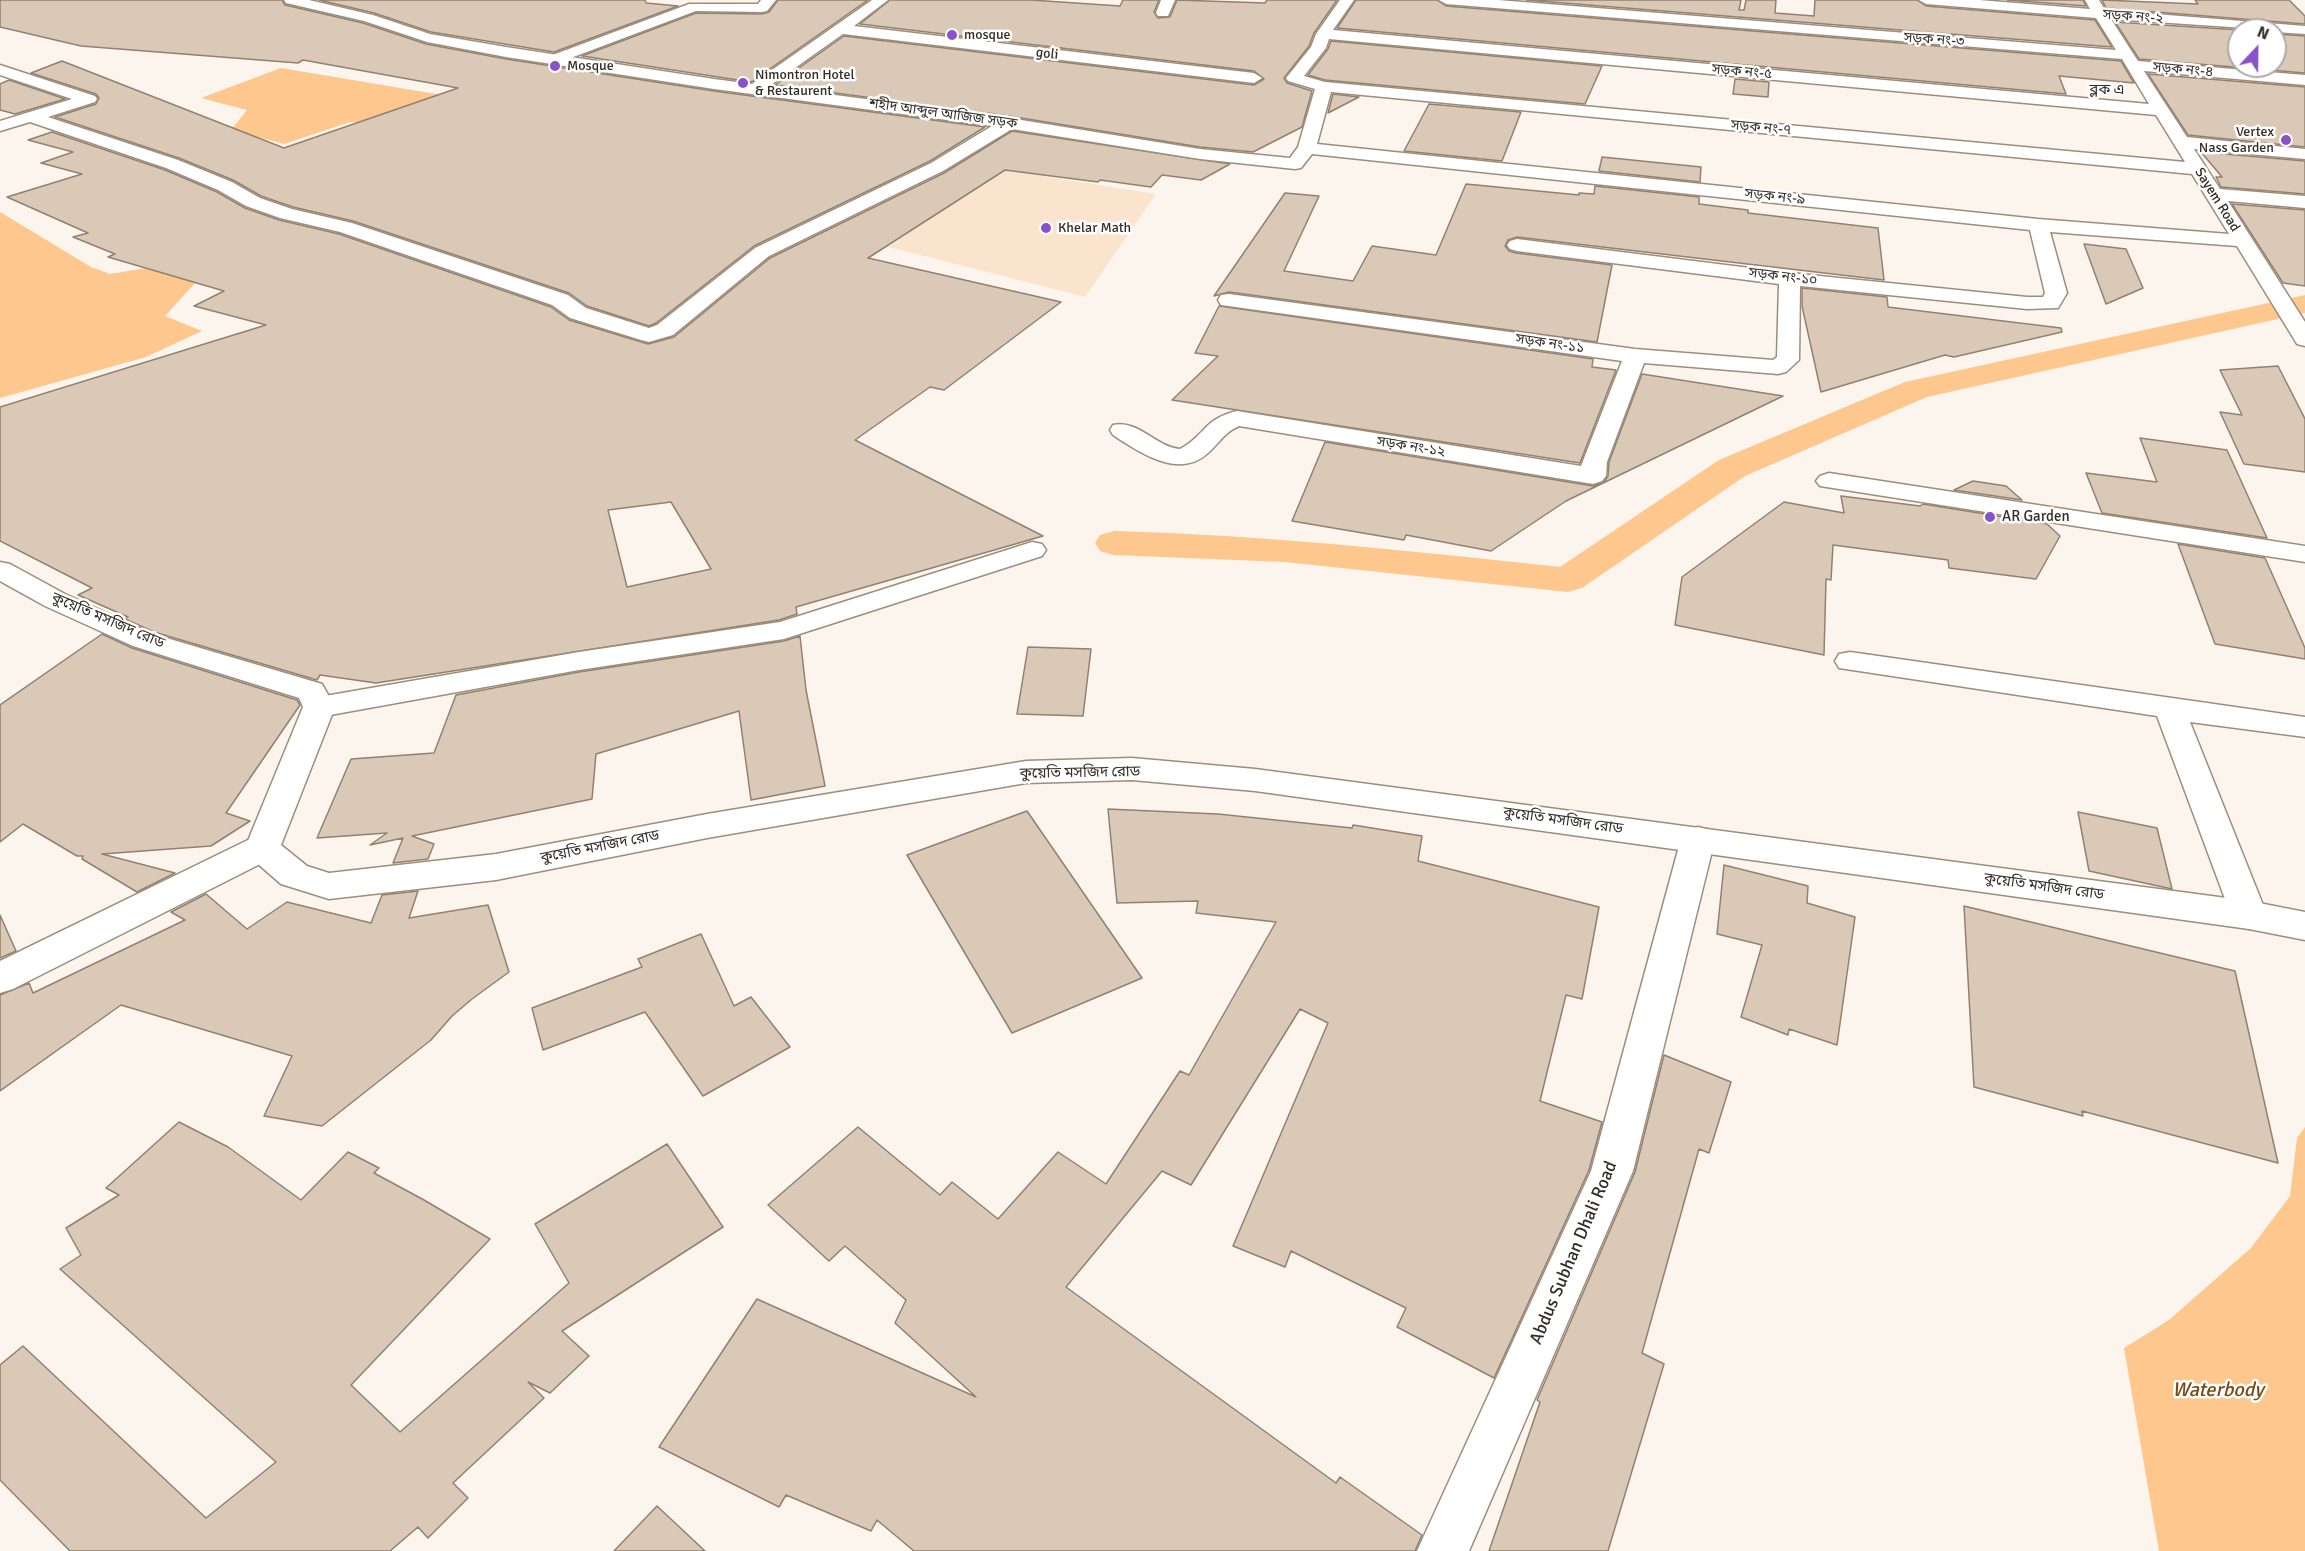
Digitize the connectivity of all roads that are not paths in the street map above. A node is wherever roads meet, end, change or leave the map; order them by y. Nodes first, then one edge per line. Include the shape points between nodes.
1 (291, 0) edge
2 (769, 0) edge
3 (881, 0) edge
4 (1347, 0) edge
5 (1446, 0) edge
6 (1926, 0) edge
7 (2096, 7) edge
8 (841, 29) junction
9 (2305, 30) edge
10 (1323, 34) junction
11 (555, 59) junction
12 (2129, 60) junction
13 (0, 70) edge
14 (1254, 78) dead end
15 (2305, 80) edge
16 (1324, 87) junction
17 (755, 89) junction
18 (2160, 110) junction
19 (31, 117) junction
20 (1009, 123) junction
21 (0, 126) edge
22 (2181, 142) junction
23 (1307, 148) junction
24 (2305, 154) edge
25 (2198, 169) junction
26 (2213, 194) junction
27 (2305, 202) edge
28 (2038, 225) junction
29 (2243, 241) junction
30 (1517, 245) dead end
31 (1790, 279) junction
32 (1229, 300) dead end
33 (2305, 339) edge
34 (1635, 356) junction
35 (1122, 430) dead end
36 (1828, 481) dead end
37 (1032, 550) dead end
38 (2305, 554) edge
39 (0, 570) edge
40 (1850, 661) dead end
41 (319, 707) junction
42 (2170, 710) junction
43 (2305, 727) edge
44 (1698, 839) junction
45 (262, 848) junction
46 (2249, 915) junction
47 (2305, 926) edge
48 (0, 978) edge
49 (1443, 1551) edge

1 - 11 street, শহীদ আব্দুল আজিজ সড়ক via 368,18 427,38
2 - 11 street via 762,8 693,7
3 - 8 street
4 - 10 street
5 - 12 street, সড়ক নং-৩
6 - 7 street, সড়ক নং-২
7 - 9 street, সড়ক নং-২
7 - 12 street, Sayem Road
8 - 14 street, goli
8 - 17 street
10 - 16 street, সড়ক নং-৭ via 1318,48 1294,78
10 - 18 street, সড়ক নং-৫
11 - 17 street, শহীদ আব্দুল আজিজ সড়ক
12 - 15 street, সড়ক নং-৪
12 - 18 street, Sayem Road
13 - 19 street via 89,99
16 - 23 street
16 - 25 street, সড়ক নং-৭
17 - 20 street, শহীদ আব্দুল আজিজ সড়ক
18 - 22 street, Sayem Road
19 - 20 street via 172,164 253,202 417,250 561,300 578,313 649,335 665,330 762,252 937,167
19 - 21 street
20 - 23 street, শহীদ আব্দুল আজিজ সড়ক via 1200,154 1295,164
22 - 24 street
22 - 25 street, Sayem Road
23 - 28 street, সড়ক নং-৯
25 - 26 street, Sayem Road
26 - 27 street
26 - 29 street, Sayem Road
28 - 29 street, সড়ক নং-৯
28 - 31 street, সড়ক নং-১০ via 2056,294 2050,303
29 - 33 street, Sayem Road
30 - 31 street, সড়ক নং-১০
31 - 34 street, সড়ক নং-১১ via 1788,360 1778,367
32 - 34 street, সড়ক নং-১১
34 - 35 street, সড়ক নং-১২ via 1594,462 1593,476 1237,418 1218,425 1195,452 1181,457 1166,456
36 - 38 street
37 - 41 street via 784,630
39 - 41 street, কুয়েতি মসজিদ রোড via 143,640 311,692
40 - 42 street via 1983,678
41 - 45 street
42 - 43 street
42 - 46 street
44 - 45 street, কুয়েতি মসজিদ রোড via 1255,780 1132,770 1026,772 707,826 496,867 368,883 329,886 294,875
44 - 46 street, কুয়েতি মসজিদ রোড
44 - 49 street, Abdus Subhan Dhali Road via 1612,1171
45 - 48 street
46 - 47 street, কুয়েতি মসজিদ রোড

